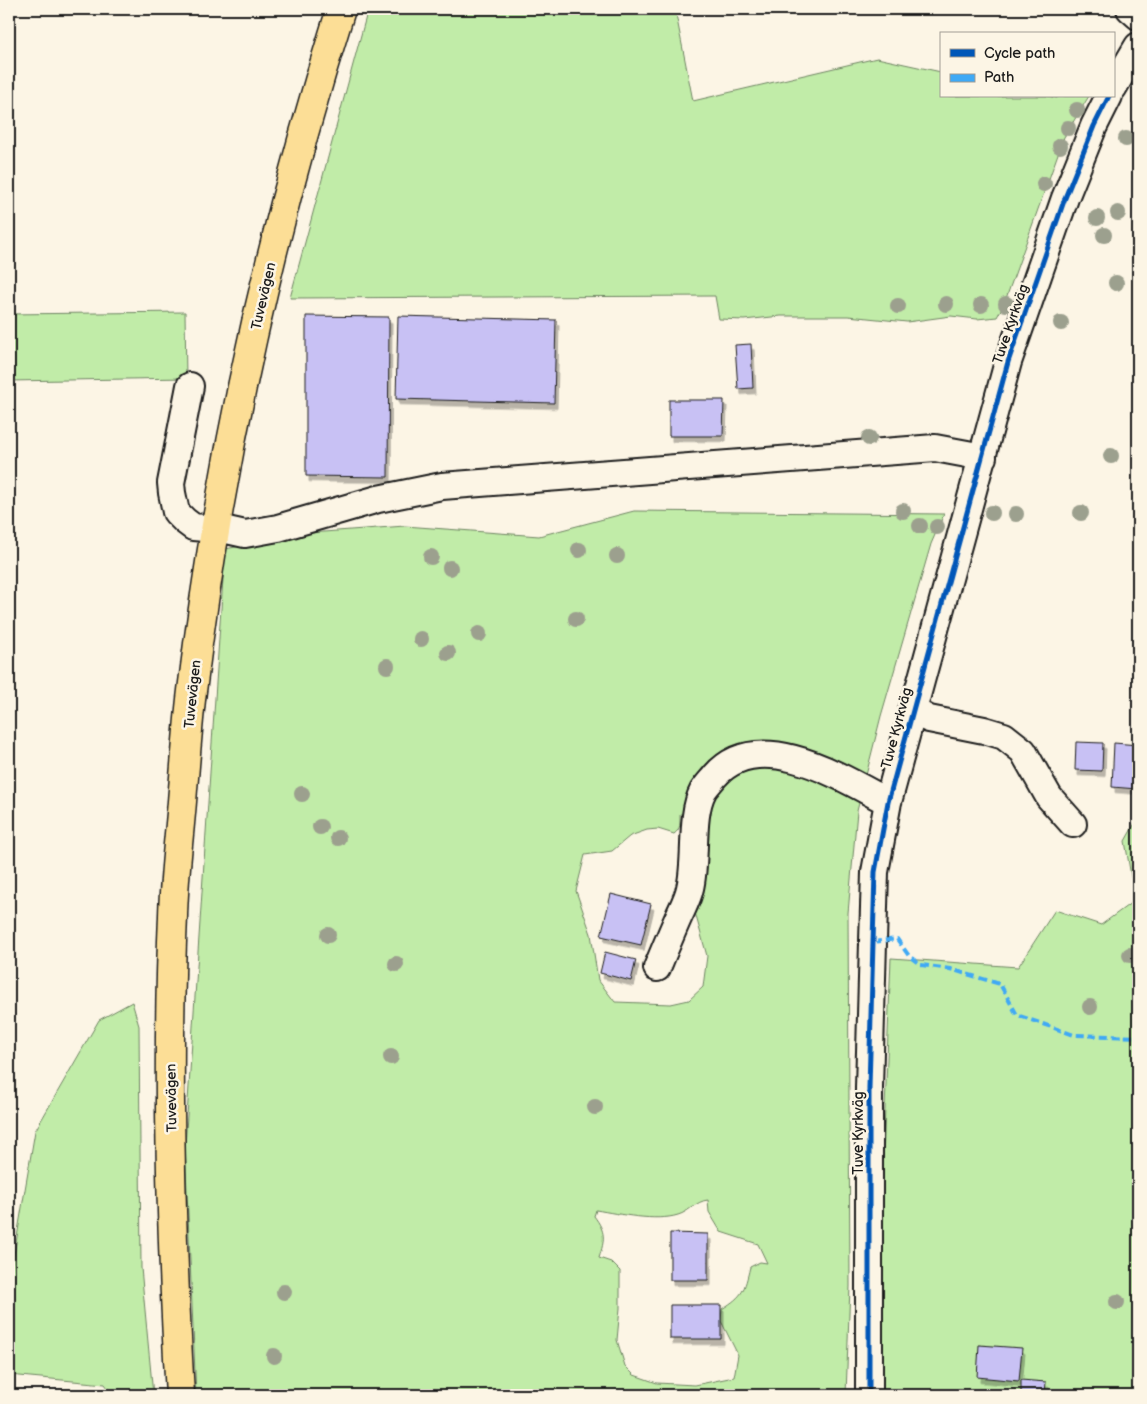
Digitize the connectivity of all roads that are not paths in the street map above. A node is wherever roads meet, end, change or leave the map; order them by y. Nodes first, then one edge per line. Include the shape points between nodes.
1 (341, 9) edge
2 (1130, 9) edge
3 (1138, 16) edge
4 (1138, 46) edge
5 (1114, 86) edge
6 (1108, 98) edge
7 (190, 386) dead end
8 (982, 457) junction
9 (215, 529) junction
10 (912, 710) junction
11 (888, 802) junction
12 (1073, 824) dead end
13 (657, 968) dead end
14 (180, 1395) edge
15 (869, 1395) edge

1 - 9 main road, Tuvevägen via 294,166 261,300
2 - 3 street
4 - 5 street
6 - 8 street, Tuve Kyrkväg via 1065,198 1008,362
7 - 9 street via 172,493 176,512 185,521 193,527
8 - 9 street via 935,448 442,486 378,499 278,528 245,534
8 - 10 street, Tuve Kyrkväg
9 - 14 main road, Tuvevägen via 192,694 173,913 170,1043 173,1246
10 - 11 street, Tuve Kyrkväg
10 - 12 street via 929,719 1004,736 1023,752 1049,797
11 - 13 street via 796,759 757,756 724,766 703,791 698,807 690,890
11 - 15 street, Tuve Kyrkväg via 875,872 869,1088

